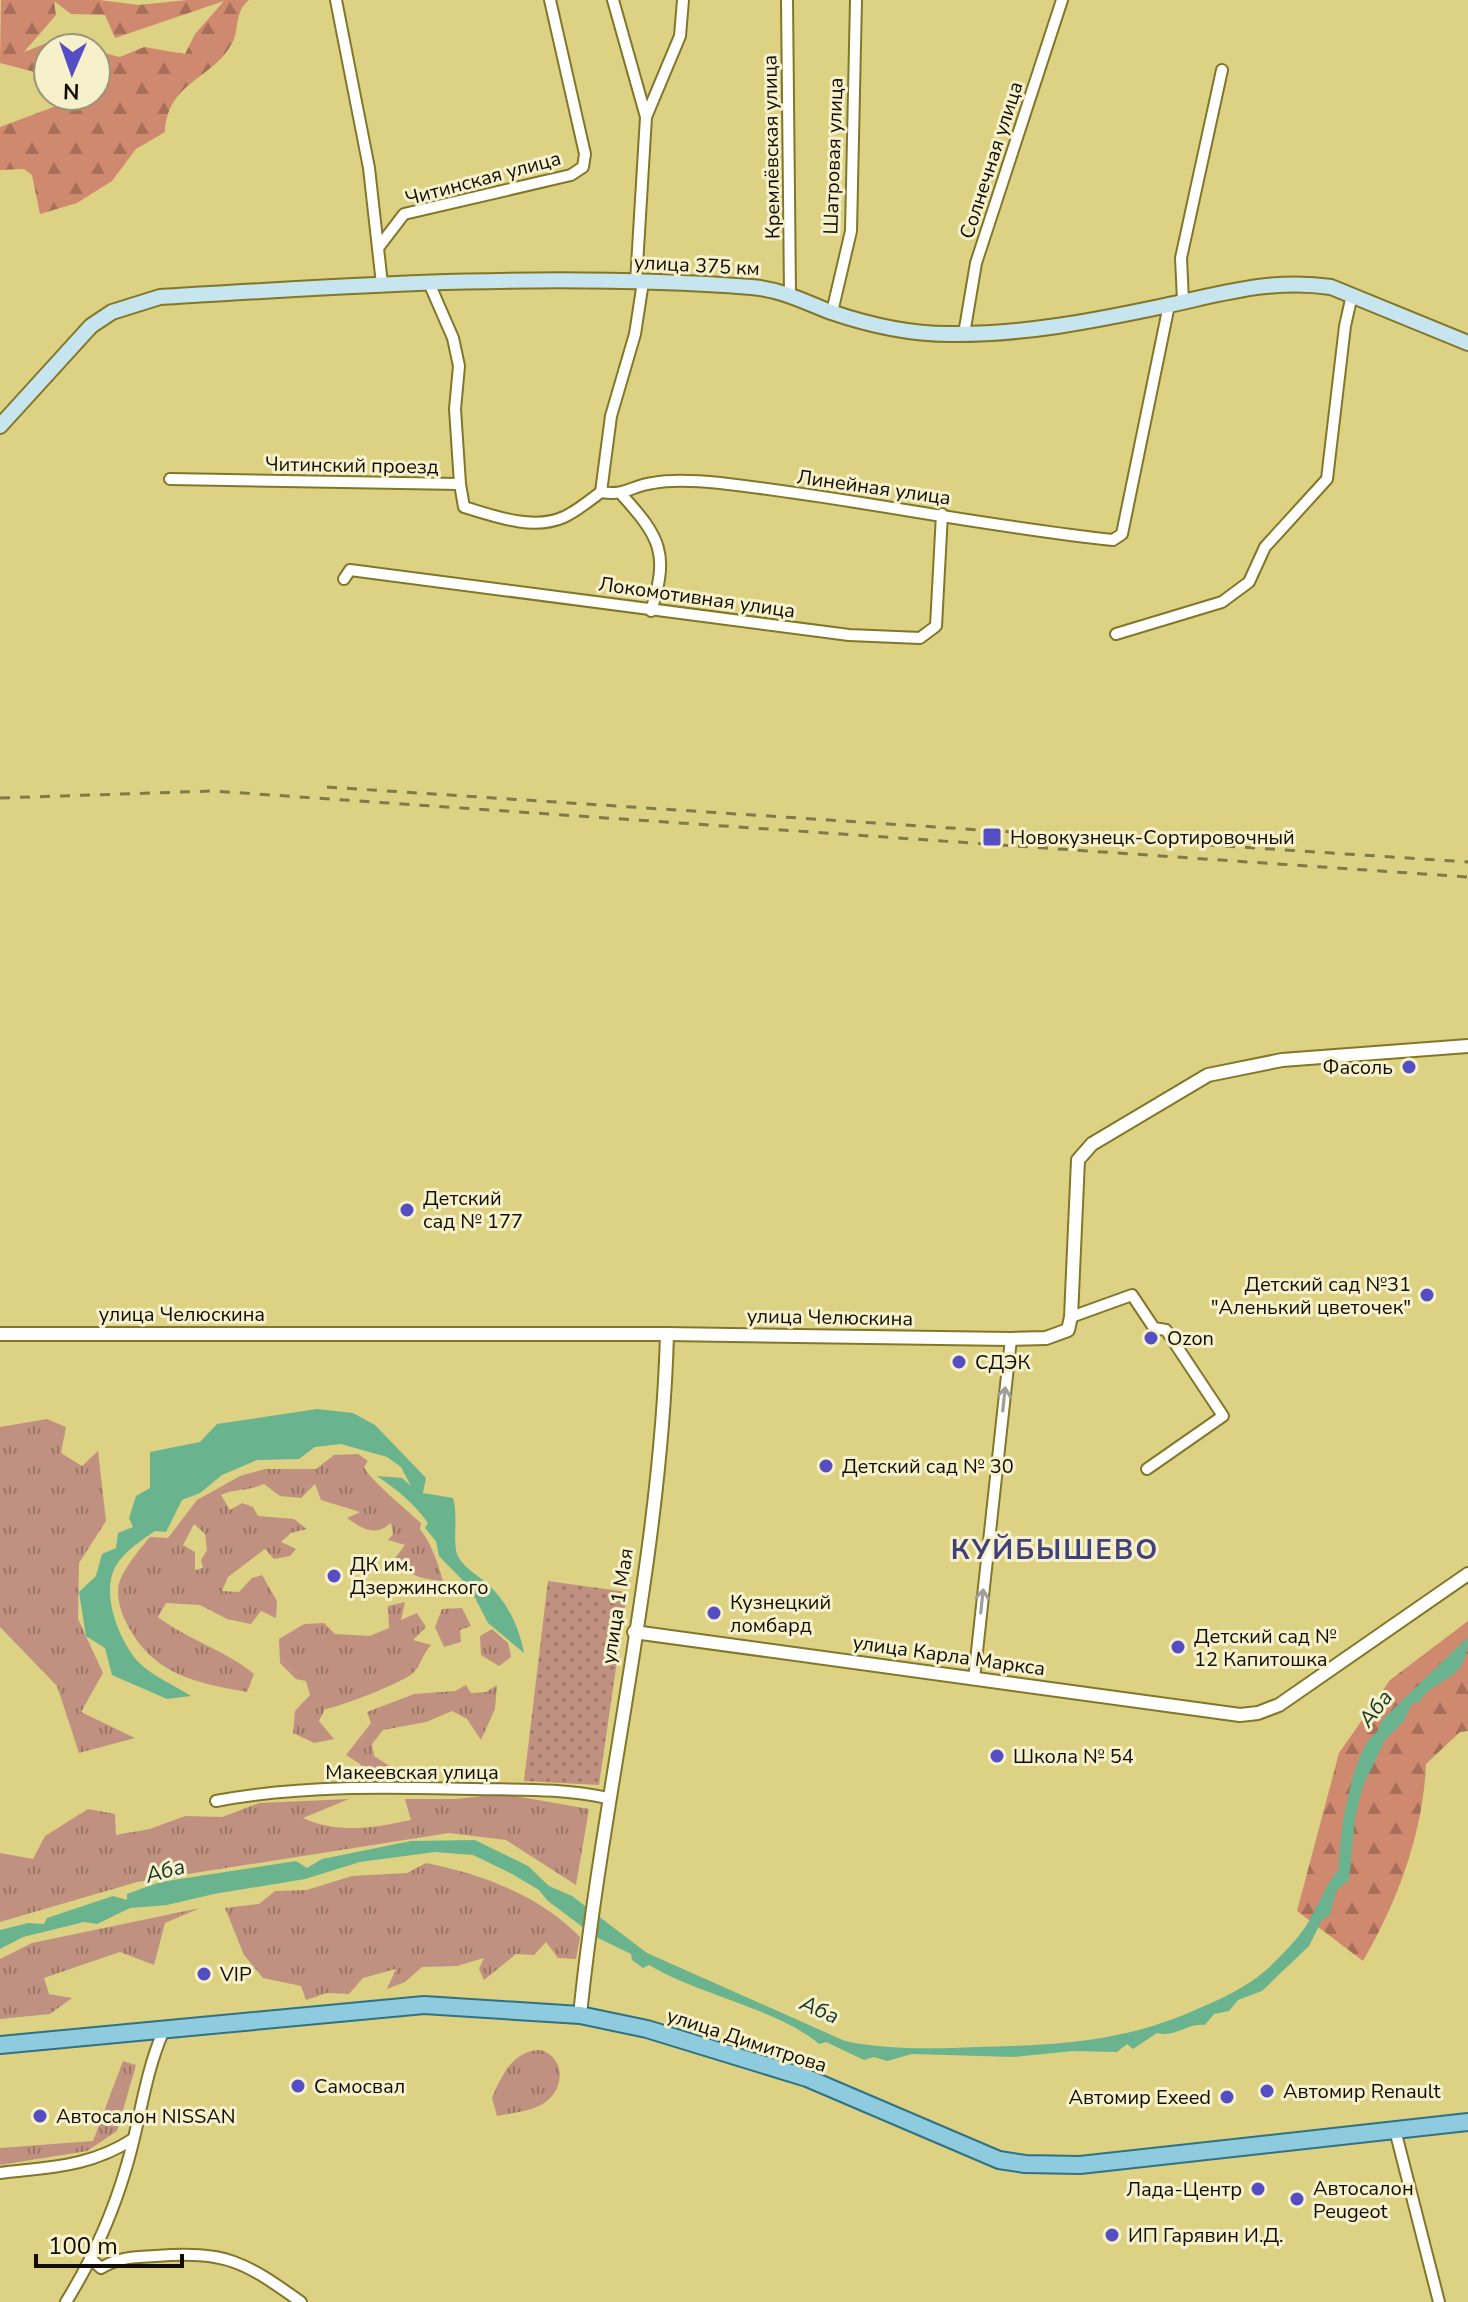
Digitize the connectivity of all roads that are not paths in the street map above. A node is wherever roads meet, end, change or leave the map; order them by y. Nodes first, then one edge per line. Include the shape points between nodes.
1 (336, 0) edge
2 (550, 0) edge
3 (613, 0) edge
4 (683, 0) edge
5 (787, 0) edge
6 (856, 0) edge
7 (1062, 0) edge
8 (1222, 70) dead end
9 (646, 117) junction
10 (378, 248) junction
11 (639, 282) junction
12 (429, 283) junction
13 (382, 284) junction
14 (790, 294) junction
15 (1352, 295) junction
16 (1176, 303) junction
17 (832, 312) junction
18 (964, 334) junction
19 (1468, 343) edge
20 (0, 426) edge
21 (170, 479) dead end
22 (460, 484) junction
23 (601, 492) junction
24 (622, 495) junction
25 (942, 514) junction
26 (344, 579) dead end
27 (651, 611) junction
28 (1116, 634) dead end
29 (1468, 1046) edge
30 (1071, 1317) junction
31 (0, 1334) edge
32 (667, 1334) junction
33 (1011, 1339) junction
34 (1147, 1469) dead end
35 (1468, 1574) edge
36 (634, 1632) junction
37 (974, 1679) junction
38 (607, 1798) junction
39 (216, 1801) dead end
40 (580, 2015) junction
41 (163, 2032) junction
42 (0, 2045) edge
43 (1468, 2122) edge
44 (1395, 2130) junction
45 (133, 2139) junction
46 (0, 2173) edge
47 (92, 2260) junction
48 (66, 2302) edge
49 (301, 2302) edge
50 (1439, 2302) edge

1 - 10 street via 369,168
2 - 10 street, Читинская улица via 585,154 583,167 571,175 404,214
3 - 9 street
4 - 9 street via 680,36
5 - 14 street, Кремлёвская улица
6 - 17 street, Шатровая улица via 851,231
7 - 18 street, Солнечная улица via 976,263
8 - 16 street
9 - 11 street
10 - 13 street
11 - 12 main road, улица 375 км via 549,278
11 - 14 main road, улица 375 км via 755,287
11 - 23 street via 635,334 611,416
12 - 13 main road, улица 375 км
12 - 22 street via 459,366 455,409
13 - 20 main road, улица 375 км via 134,303 91,326
14 - 17 main road, улица 375 км
15 - 16 main road, улица 375 км via 1331,287 1276,283
15 - 19 main road, улица 375 км
15 - 28 street via 1327,479 1265,547 1249,582 1222,602
16 - 18 main road, улица 375 км via 1050,327
16 - 25 street, Линейная улица via 1120,537 1000,528
17 - 18 main road, улица 375 км via 899,330
21 - 22 street, Читинский проезд
22 - 23 street, Читинский проезд via 464,507 538,523 564,517
23 - 24 street, Линейная улица
24 - 25 street, Линейная улица via 653,483 717,483
24 - 27 street via 658,542 658,590
25 - 27 street, Локомотивная улица via 936,626 920,638 849,635
26 - 27 street, Локомотивная улица via 350,570
29 - 30 street via 1241,1067 1192,1084 1092,1144 1078,1160 1076,1172
30 - 33 street, улица Челюскина via 1062,1335
30 - 34 street via 1132,1295 1154,1328 1166,1330 1223,1416
31 - 32 street, улица Челюскина
32 - 33 street, улица Челюскина
32 - 36 street, улица 1 Мая via 665,1403
37 -> 33 street
35 - 37 street, улица Карла Маркса via 1279,1705 1258,1713 1240,1715
36 - 37 street, улица Карла Маркса
36 - 38 street, улица 1 Мая
38 - 39 street, Макеевская улица via 564,1790 416,1788 259,1793
38 - 40 street, улица 1 Мая
40 - 41 main road, улица Димитрова via 424,2005
40 - 44 main road, улица Димитрова via 647,2029 807,2078 973,2151 1025,2164 1080,2165
41 - 42 main road, улица Димитрова
41 - 45 street
43 - 44 main road, улица Димитрова
44 - 50 street
45 - 46 street via 107,2156 78,2164
45 - 47 street
47 - 48 street
47 - 49 street via 101,2268 116,2259 217,2254 260,2273

